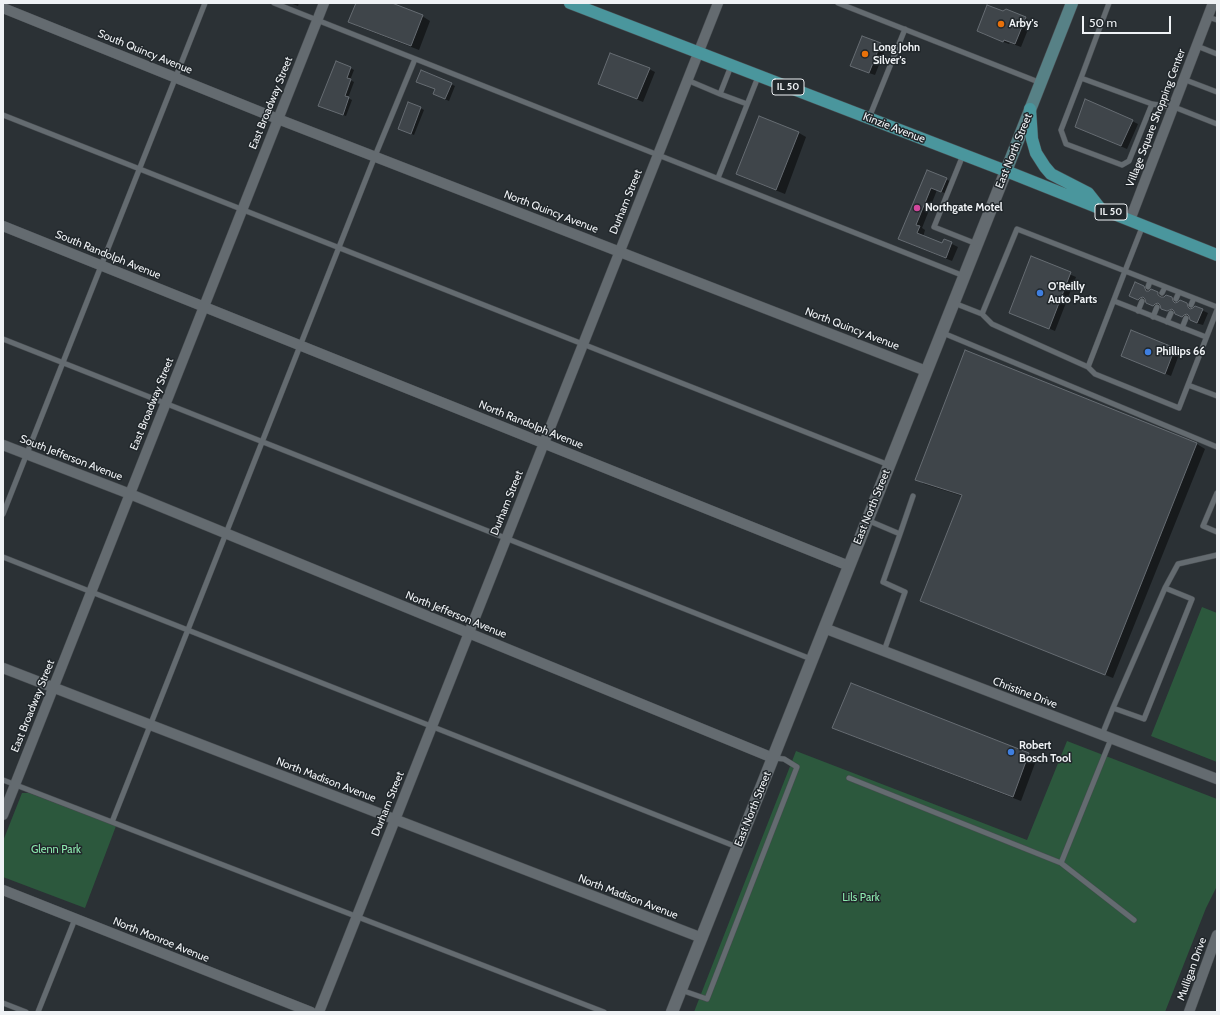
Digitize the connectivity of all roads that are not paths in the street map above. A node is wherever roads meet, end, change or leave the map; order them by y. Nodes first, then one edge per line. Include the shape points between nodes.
1 (205, 3) edge
2 (274, 3) edge
3 (324, 3) edge
4 (570, 3) edge
5 (718, 3) edge
6 (838, 3) edge
7 (1072, 3) edge
8 (1109, 3) edge
9 (1213, 3) edge
10 (3, 8) edge
11 (1213, 18) edge
12 (317, 20) junction
13 (905, 29) junction
14 (1197, 46) junction
15 (698, 52) junction
16 (1217, 54) edge
17 (415, 59) junction
18 (731, 65) junction
19 (759, 76) junction
20 (176, 77) junction
21 (1081, 78) junction
22 (1183, 79) junction
23 (687, 80) junction
24 (1041, 83) junction
25 (1217, 92) edge
26 (720, 94) junction
27 (747, 104) junction
28 (1152, 104) junction
29 (1174, 107) junction
30 (1030, 109) junction
31 (3, 115) edge
32 (278, 118) junction
33 (868, 118) junction
34 (1217, 124) edge
35 (658, 154) junction
36 (963, 154) junction
37 (375, 156) junction
38 (140, 169) junction
39 (1006, 170) junction
40 (718, 178) junction
41 (1100, 208) junction
42 (242, 209) junction
43 (1130, 220) junction
44 (1143, 225) junction
45 (3, 226) edge
46 (977, 244) junction
47 (339, 248) junction
48 (619, 252) junction
49 (1217, 255) edge
50 (101, 265) junction
51 (1125, 271) junction
52 (964, 276) junction
53 (1150, 281) junction
54 (1148, 287) dead end
55 (1165, 287) junction
56 (1179, 292) junction
57 (1162, 293) dead end
58 (1194, 298) junction
59 (1176, 299) dead end
60 (1114, 301) junction
61 (1142, 301) dead end
62 (954, 302) junction
63 (1191, 305) dead end
64 (204, 306) junction
65 (1157, 307) dead end
66 (1217, 307) edge
67 (1217, 310) edge
68 (1138, 311) junction
69 (1171, 312) dead end
70 (982, 314) junction
71 (1153, 316) junction
72 (1186, 318) dead end
73 (1167, 322) junction
74 (1182, 328) junction
75 (942, 332) junction
76 (1206, 337) junction
77 (3, 339) edge
78 (583, 344) junction
79 (300, 346) junction
80 (63, 362) junction
81 (1088, 367) junction
82 (926, 371) junction
83 (1188, 385) junction
84 (1217, 396) edge
85 (166, 403) junction
86 (262, 441) junction
87 (544, 443) junction
88 (3, 445) edge
89 (1217, 446) edge
90 (27, 454) junction
91 (889, 465) junction
92 (1217, 493) edge
93 (130, 494) junction
94 (913, 496) dead end
95 (3, 514) edge
96 (867, 520) junction
97 (1217, 532) edge
98 (226, 533) junction
99 (900, 534) junction
100 (506, 538) junction
101 (1217, 555) edge
102 (3, 557) edge
103 (849, 566) junction
104 (1165, 588) junction
105 (91, 592) junction
106 (824, 628) junction
107 (188, 630) junction
108 (468, 633) junction
109 (884, 651) junction
110 (812, 659) junction
111 (3, 668) edge
112 (53, 688) junction
113 (1113, 708) junction
114 (150, 725) junction
115 (432, 726) junction
116 (1106, 737) junction
117 (773, 758) junction
118 (849, 778) dead end
119 (1217, 779) edge
120 (3, 780) edge
121 (15, 784) junction
122 (3, 814) edge
123 (394, 820) junction
124 (112, 822) junction
125 (738, 847) junction
126 (1061, 863) junction
127 (3, 890) edge
128 (357, 916) junction
129 (75, 919) junction
130 (1134, 920) dead end
131 (1217, 935) edge
132 (702, 938) junction
133 (681, 990) junction
134 (3, 1003) edge
135 (26, 1012) edge
136 (38, 1012) edge
137 (311, 1012) edge
138 (318, 1012) edge
139 (604, 1012) edge
140 (672, 1012) edge
141 (1189, 1012) edge

1 - 20 lane
2 - 12 lane
3 - 12 street, East Broadway Street
4 - 15 main road, Kinzie Avenue / IL 50
5 - 15 street, Durham Street
6 - 13 lane
7 - 24 main road, East North Street
8 - 21 lane
9 - 11 street, Village Square Shopping Center
10 - 20 street, South Quincy Avenue
11 - 14 street, Village Square Shopping Center
12 - 17 lane
12 - 32 street, East Broadway Street
13 - 24 lane
13 - 33 lane
14 - 16 lane
14 - 22 street, Village Square Shopping Center
15 - 18 main road, Kinzie Avenue / IL 50
15 - 23 street, Durham Street
17 - 35 lane
17 - 37 lane
18 - 19 main road, Kinzie Avenue / IL 50
18 - 26 lane
19 - 27 lane
19 - 33 main road, Kinzie Avenue / IL 50
20 - 32 street, South Quincy Avenue
20 - 38 lane
21 - 28 lane
21 - 28 lane via 1061,130 1066,144 1122,165 1129,161
22 - 25 lane
22 - 29 street, Village Square Shopping Center
23 - 26 lane
23 - 35 street, Durham Street
24 - 30 main road, East North Street
26 - 27 lane
27 - 40 lane
28 - 29 lane
29 - 34 lane
29 - 43 street, Village Square Shopping Center
30 - 39 main road, East North Street
30 - 41 main road via 1032,139 1036,153 1045,167 1051,174 1088,193
31 - 38 lane
32 - 37 street, North Quincy Avenue
32 - 42 street, East Broadway Street
33 - 36 main road, Kinzie Avenue / IL 50
35 - 40 lane
35 - 48 street, Durham Street
36 - 39 main road, Kinzie Avenue / IL 50
36 - 46 lane via 934,227
37 - 47 lane
37 - 48 street, North Quincy Avenue
38 - 42 lane
38 - 50 lane
39 - 41 main road, Kinzie Avenue / IL 50
39 - 46 street, East North Street
40 - 52 lane
41 - 43 main road, Kinzie Avenue / IL 50
42 - 47 lane
42 - 64 street, East Broadway Street
43 - 44 main road, Kinzie Avenue / IL 50
44 - 49 main road, Kinzie Avenue / IL 50
44 - 51 lane
45 - 50 street, South Randolph Avenue
46 - 52 street, East North Street
47 - 78 lane
47 - 79 lane
48 - 78 street, Durham Street
48 - 82 street, North Quincy Avenue
50 - 64 street, South Randolph Avenue
50 - 80 lane
51 - 53 lane
51 - 60 lane
51 - 70 lane via 1017,229
52 - 62 street, East North Street
53 - 54 lane
53 - 55 lane
55 - 56 lane
55 - 57 lane
56 - 58 lane
56 - 59 lane
58 - 63 lane
58 - 66 lane
60 - 68 lane
60 - 81 lane
61 - 68 lane
62 - 70 lane
62 - 75 street, East North Street
64 - 79 street, North Randolph Avenue
64 - 85 street, East Broadway Street
65 - 71 lane
67 - 76 lane
68 - 71 lane
69 - 73 lane
70 - 81 lane via 992,324
71 - 73 lane
72 - 74 lane
73 - 74 lane
74 - 76 lane
75 - 82 street, East North Street
75 - 89 lane
76 - 83 lane
77 - 80 lane
78 - 87 street, Durham Street
78 - 91 lane
79 - 86 lane
79 - 87 street, North Randolph Avenue
80 - 85 lane
80 - 90 lane
81 - 83 lane via 1096,374 1179,408
82 - 91 street, East North Street
83 - 84 lane
85 - 86 lane
85 - 93 street, East Broadway Street
86 - 98 lane
86 - 100 lane
87 - 100 street, Durham Street
87 - 103 street, North Randolph Avenue
88 - 90 street, South Jefferson Avenue
90 - 93 street, South Jefferson Avenue
90 - 95 lane
91 - 96 street, East North Street
92 - 97 lane via 1203,526
93 - 98 street, North Jefferson Avenue
93 - 105 street, East Broadway Street
94 - 99 lane
96 - 99 lane
96 - 103 street, East North Street
98 - 107 lane
98 - 108 street, North Jefferson Avenue
99 - 109 lane via 883,582 905,592
100 - 108 street, Durham Street
100 - 110 lane
101 - 104 lane via 1178,564
102 - 105 lane
103 - 106 street, East North Street
104 - 113 lane
104 - 113 lane via 1192,599 1144,719
105 - 107 lane
105 - 112 street, East Broadway Street
106 - 109 street, Christine Drive
106 - 110 street, East North Street
107 - 114 lane
107 - 115 lane
108 - 115 street, Durham Street
108 - 117 street, North Jefferson Avenue
109 - 116 street, Christine Drive
110 - 117 street, East North Street
111 - 112 street, North Madison Avenue
112 - 114 street, North Madison Avenue
112 - 121 street, East Broadway Street
113 - 116 lane
114 - 123 street, North Madison Avenue
114 - 124 lane
115 - 123 street, Durham Street
115 - 125 lane
116 - 119 street, Christine Drive
116 - 126 lane
117 - 125 street, East North Street
117 - 133 lane via 784,759 797,768 707,999
118 - 126 lane
120 - 121 lane
121 - 122 street, East Broadway Street
121 - 124 lane
123 - 128 street, Durham Street
123 - 132 street, North Madison Avenue
124 - 128 lane
125 - 132 street, East North Street
126 - 130 lane
127 - 129 street, North Monroe Avenue
128 - 138 street, Durham Street
128 - 139 lane
129 - 136 lane
129 - 137 street, North Monroe Avenue
131 - 141 street, Mulligan Drive
132 - 133 street, East North Street
133 - 140 street, East North Street
134 - 135 lane

